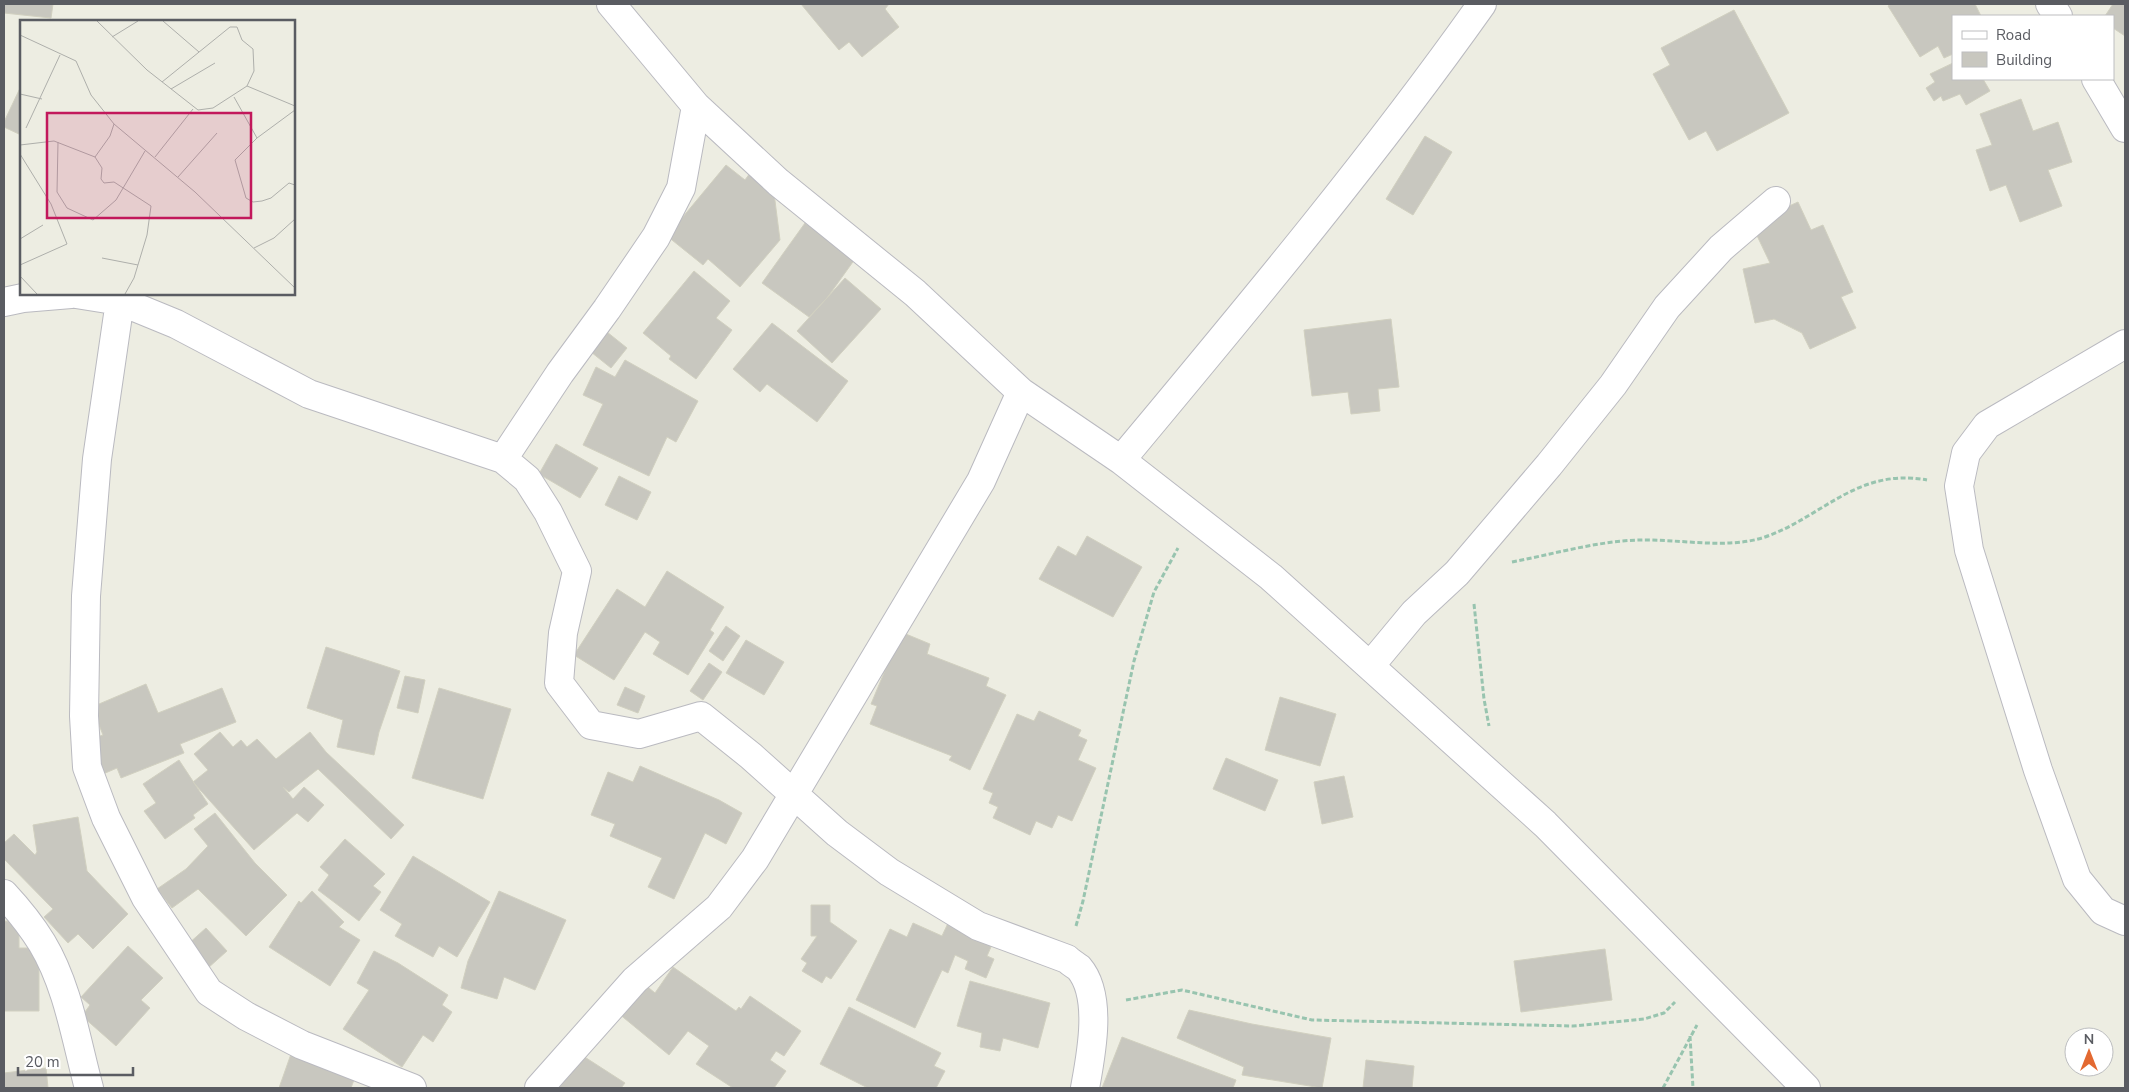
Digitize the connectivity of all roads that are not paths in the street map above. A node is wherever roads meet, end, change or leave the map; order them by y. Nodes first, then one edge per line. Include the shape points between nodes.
1 (611, 4) edge
2 (1482, 4) edge
3 (2050, 4) edge
4 (2057, 15) edge
5 (2097, 80) edge
6 (696, 106) junction
7 (2125, 128) edge
8 (1776, 201) dead end
9 (59, 295) edge
10 (82, 295) edge
11 (120, 301) junction
12 (4, 302) edge
13 (2125, 344) edge
14 (1021, 392) junction
15 (502, 459) junction
16 (1121, 460) junction
17 (1370, 666) junction
18 (794, 793) junction
19 (4, 894) edge
20 (2125, 921) edge
21 (89, 1088) edge
22 (412, 1088) edge
23 (539, 1088) edge
24 (1085, 1088) edge
25 (1806, 1088) edge

1 - 6 street
2 - 16 street via 1267,285
3 - 4 street
5 - 7 street
6 - 14 street via 778,182 915,294
6 - 15 street via 681,188 656,237
8 - 17 street via 1721,248 1667,307 1613,385 1473,562 1414,613
9 - 12 street
10 - 11 street
11 - 15 street via 176,324 309,394
11 - 22 street via 97,459 86,596 84,716 87,767 106,818 146,898 209,992 246,1016 302,1045
13 - 20 street via 1987,425 1966,453 1959,486 1969,550 2021,717 2077,879 2103,911
14 - 16 street
14 - 18 street via 980,481
15 - 18 street via 527,479 548,512 577,571 563,633 559,683 591,725 639,734 701,716
16 - 17 street via 1271,577
17 - 25 street via 1545,824
18 - 23 street via 755,859 719,907 635,980
18 - 24 street via 837,833 889,872 978,926 1067,958 1079,969 1087,983 1093,1010
19 - 21 street via 42,943 60,981

